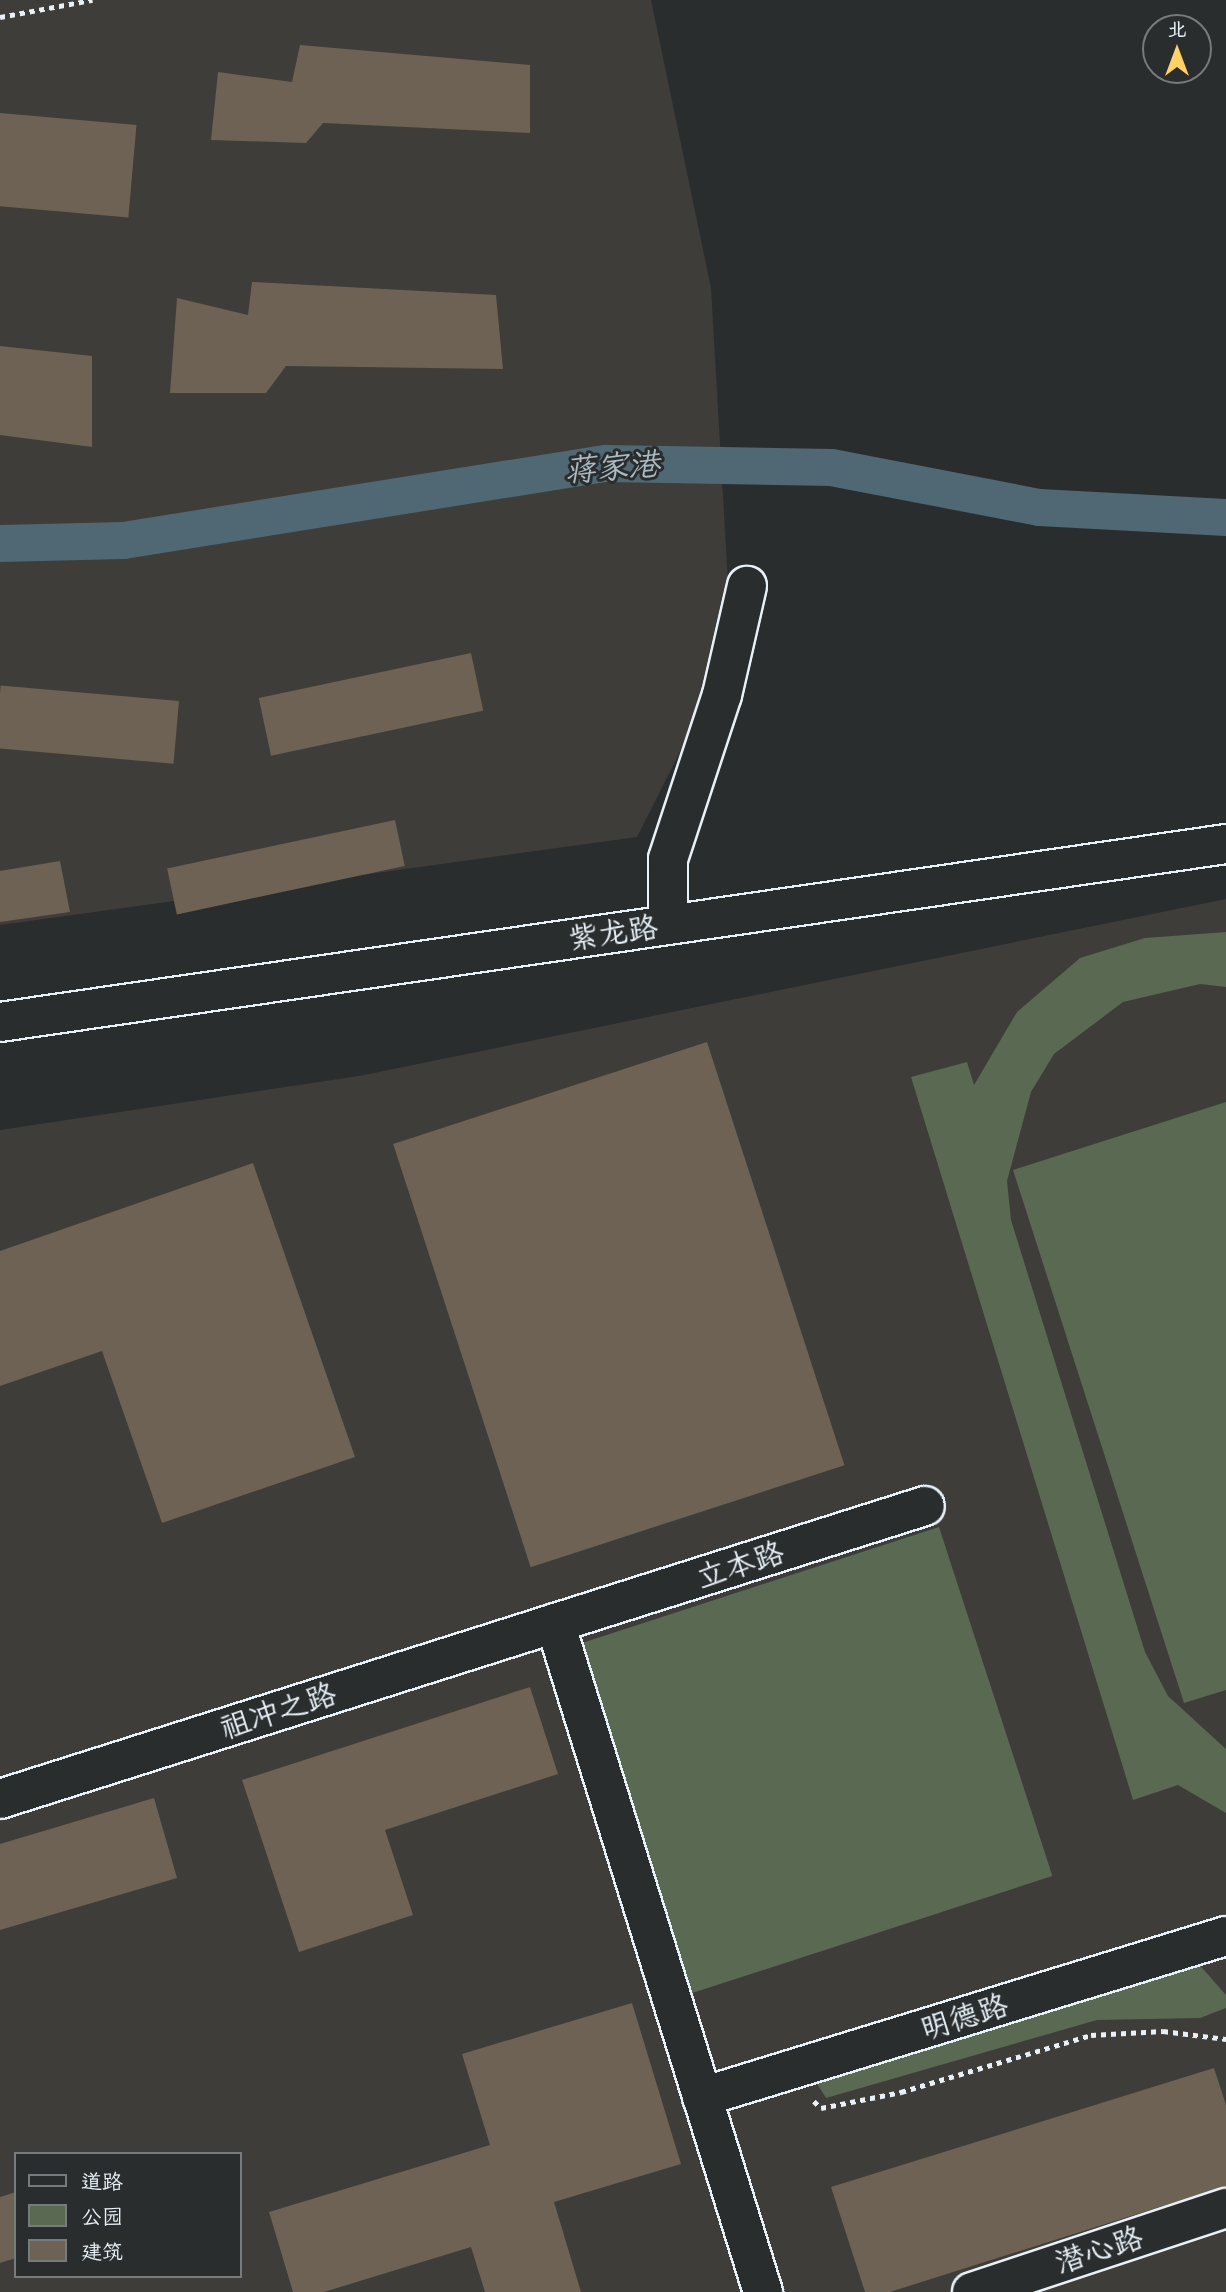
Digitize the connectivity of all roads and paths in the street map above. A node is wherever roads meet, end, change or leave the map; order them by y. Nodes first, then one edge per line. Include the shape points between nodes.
1 (92, 0) edge
2 (0, 17) edge
3 (747, 586) dead end
4 (1226, 844) edge
5 (668, 925) junction
6 (0, 1022) edge
7 (926, 1506) dead end
8 (555, 1623) junction
9 (0, 1799) edge
10 (1226, 1936) edge
11 (1226, 2039) edge
12 (785, 2071) junction
13 (702, 2097) junction
14 (1226, 2208) edge
15 (763, 2292) edge
16 (972, 2292) edge

1 - 2 path
3 - 5 street via 722,695 668,859
4 - 5 street, 紫龙路
5 - 6 street, 紫龙路
7 - 8 street, 立本路
8 - 9 street, 祖冲之路
8 - 13 street
10 - 12 street, 明德路
11 - 12 path via 1163,2031 1091,2035 901,2092 821,2108
12 - 13 street, 明德路
13 - 15 street
14 - 16 street, 潜心路

